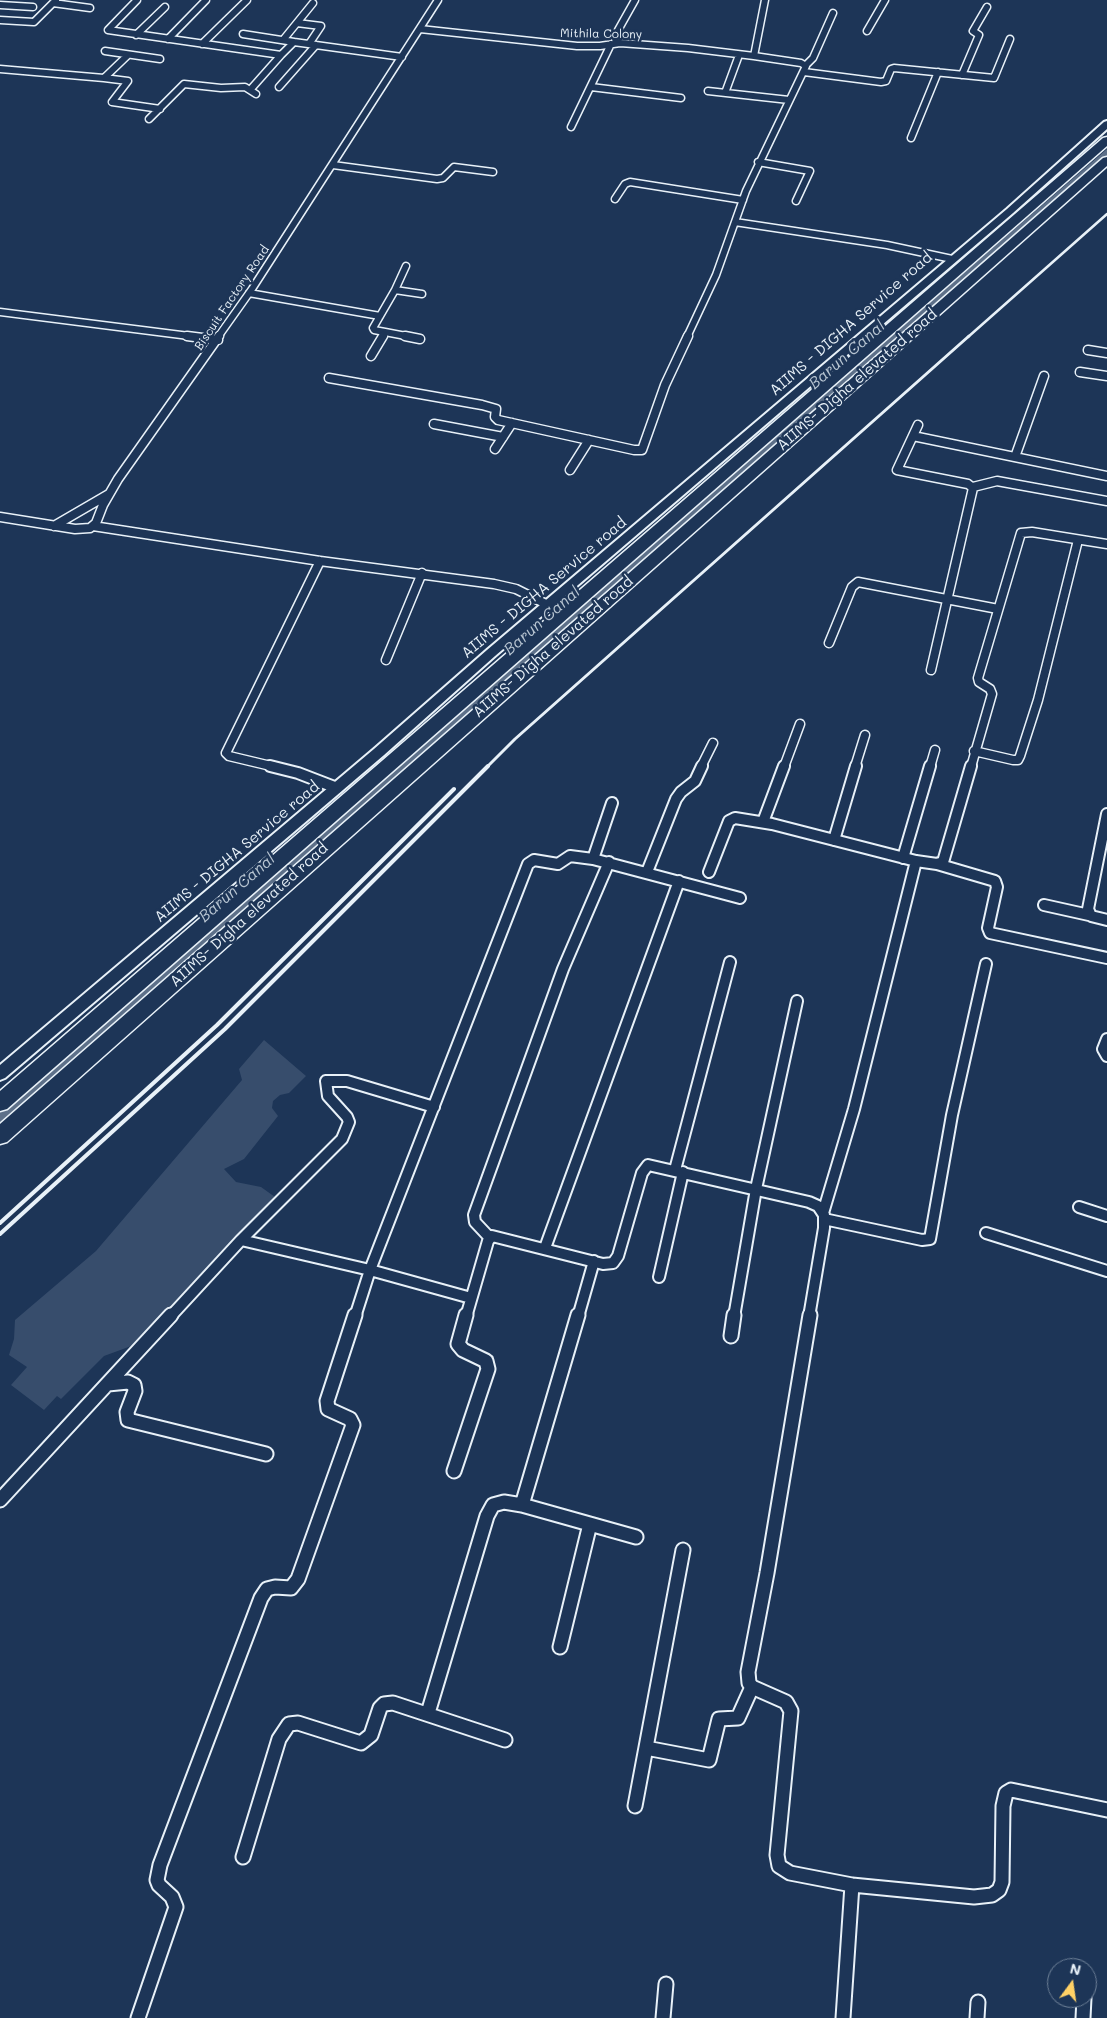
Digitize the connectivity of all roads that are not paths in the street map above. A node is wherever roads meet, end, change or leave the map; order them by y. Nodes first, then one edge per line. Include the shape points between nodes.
1 (138, 0) edge
2 (206, 0) edge
3 (247, 0) edge
4 (438, 0) edge
5 (635, 0) edge
6 (765, 0) edge
7 (884, 0) edge
8 (55, 1) edge
9 (313, 3) dead end
10 (0, 5) edge
11 (33, 7) dead end
12 (165, 7) dead end
13 (987, 7) dead end
14 (90, 8) dead end
15 (833, 13) dead end
16 (0, 20) edge
17 (297, 22) junction
18 (420, 29) junction
19 (867, 31) dead end
20 (243, 34) dead end
21 (136, 35) junction
22 (168, 39) junction
23 (1010, 39) dead end
24 (283, 40) junction
25 (294, 42) junction
26 (613, 43) junction
27 (202, 44) junction
28 (309, 44) junction
29 (316, 45) junction
30 (105, 51) dead end
31 (739, 54) junction
32 (128, 55) junction
33 (281, 55) junction
34 (754, 56) junction
35 (402, 57) junction
36 (160, 59) dead end
37 (805, 68) junction
38 (0, 69) edge
39 (938, 72) junction
40 (962, 75) junction
41 (104, 78) junction
42 (280, 86) dead end
43 (590, 88) junction
44 (250, 90) junction
45 (708, 91) dead end
46 (725, 93) junction
47 (256, 94) dead end
48 (681, 98) dead end
49 (789, 100) junction
50 (160, 109) junction
51 (149, 119) dead end
52 (1107, 124) edge
53 (570, 127) dead end
54 (910, 138) dead end
55 (1107, 140) edge
56 (1107, 160) edge
57 (758, 162) junction
58 (332, 165) junction
59 (493, 172) dead end
60 (615, 200) dead end
61 (742, 200) junction
62 (796, 201) dead end
63 (735, 222) junction
64 (952, 259) junction
65 (406, 266) dead end
66 (395, 290) junction
67 (249, 293) junction
68 (422, 294) dead end
69 (0, 312) edge
70 (380, 316) junction
71 (385, 332) junction
72 (420, 339) dead end
73 (218, 340) junction
74 (1088, 350) dead end
75 (1107, 353) edge
76 (371, 356) dead end
77 (1080, 372) dead end
78 (1044, 376) dead end
79 (1107, 376) edge
80 (329, 378) dead end
81 (512, 423) junction
82 (434, 424) dead end
83 (918, 425) dead end
84 (913, 436) junction
85 (503, 437) junction
86 (589, 440) junction
87 (495, 449) dead end
88 (1015, 457) junction
89 (570, 470) dead end
90 (1107, 476) edge
91 (973, 487) junction
92 (110, 494) junction
93 (1107, 500) edge
94 (0, 516) edge
95 (54, 526) junction
96 (94, 526) junction
97 (1078, 540) junction
98 (1107, 544) edge
99 (320, 561) junction
100 (422, 574) junction
101 (946, 600) junction
102 (548, 605) junction
103 (998, 609) junction
104 (829, 643) dead end
105 (386, 660) dead end
106 (931, 670) dead end
107 (800, 724) dead end
108 (865, 734) dead end
109 (713, 743) dead end
110 (935, 750) dead end
111 (974, 751) junction
112 (337, 788) junction
113 (612, 804) dead end
114 (1107, 814) edge
115 (763, 822) junction
116 (834, 840) junction
117 (903, 858) junction
118 (593, 859) junction
119 (916, 861) junction
120 (609, 862) junction
121 (937, 864) junction
122 (647, 872) junction
123 (710, 872) dead end
124 (679, 881) junction
125 (740, 898) dead end
126 (1044, 905) dead end
127 (1089, 915) junction
128 (1107, 920) edge
129 (1107, 958) edge
130 (730, 962) dead end
131 (986, 964) dead end
132 (797, 1001) dead end
133 (1107, 1039) edge
134 (1107, 1056) edge
135 (0, 1074) edge
136 (0, 1103) edge
137 (434, 1107) junction
138 (0, 1136) edge
139 (679, 1171) junction
140 (756, 1190) junction
141 (1080, 1207) dead end
142 (823, 1216) junction
143 (1107, 1216) edge
144 (986, 1233) dead end
145 (490, 1238) junction
146 (242, 1240) junction
147 (545, 1248) junction
148 (594, 1261) junction
149 (370, 1270) junction
150 (1107, 1271) edge
151 (660, 1277) dead end
152 (471, 1298) junction
153 (732, 1336) dead end
154 (108, 1384) junction
155 (266, 1454) dead end
156 (454, 1471) dead end
157 (0, 1500) edge
158 (522, 1505) junction
159 (590, 1524) junction
160 (636, 1536) dead end
161 (682, 1550) dead end
162 (560, 1647) dead end
163 (752, 1688) junction
164 (428, 1713) junction
165 (505, 1740) dead end
166 (646, 1748) junction
167 (635, 1806) dead end
168 (1107, 1810) edge
169 (243, 1857) dead end
170 (852, 1886) junction
171 (666, 1984) dead end
172 (978, 2002) dead end
173 (138, 2018) edge
174 (663, 2018) edge
175 (843, 2018) edge
176 (977, 2018) edge

1 - 21 street via 108,29
2 - 22 street
3 - 27 street
4 - 18 street, Biscuit Factory Road
5 - 26 street
6 - 34 street
7 - 19 street
8 - 14 street
8 - 16 street via 34,22
9 - 17 street
10 - 11 street
12 - 21 street
13 - 40 street via 973,31 978,35
15 - 37 street via 813,58
17 - 24 street
17 - 28 street via 321,26
18 - 26 street, Mithila Colony via 577,46
18 - 35 street, Biscuit Factory Road
20 - 24 street
21 - 22 street
22 - 27 street
23 - 40 street via 995,77
24 - 25 street
25 - 28 street
25 - 33 street
26 - 31 street, Mithila Colony
26 - 43 street
27 - 33 street
28 - 29 street
29 - 35 street
29 - 42 street
30 - 32 street
31 - 34 street, Mithila Colony
31 - 46 street
32 - 36 street
32 - 41 street
33 - 44 street
34 - 37 street, Mithila Colony
35 - 58 street, Biscuit Factory Road
37 - 39 street, Mithila Colony via 884,82 892,68
37 - 49 street
38 - 41 street
39 - 40 street
39 - 54 street
41 - 50 street via 128,81 112,102
43 - 48 street
43 - 53 street
44 - 47 street
44 - 50 street via 235,86 221,88 184,84
45 - 46 street
46 - 49 street
49 - 57 street
50 - 51 street
52 - 64 main road, AIIMS - DIGHA Service road
55 - 136 highway, AIIMS- Digha elevated road
56 - 138 highway, AIIMS- Digha elevated road
57 - 61 street
57 - 62 street via 810,171
58 - 59 street via 437,179 443,178 454,167
58 - 67 street, Biscuit Factory Road
60 - 61 street via 625,184 630,182
61 - 63 street
63 - 64 street via 887,245
63 - 86 street via 716,275 665,385 642,450
64 - 102 main road, AIIMS - DIGHA Service road
65 - 66 street
66 - 68 street
66 - 70 street
67 - 70 street
67 - 73 street, Biscuit Factory Road
69 - 73 street
70 - 71 street via 373,329
71 - 72 street
71 - 76 street
73 - 92 street, Biscuit Factory Road
74 - 75 street
77 - 79 street
78 - 88 street
80 - 81 street via 487,406 496,410 495,419
81 - 85 street
81 - 86 street
82 - 85 street
83 - 84 street
84 - 88 street
84 - 91 street via 897,470
85 - 87 street
86 - 89 street
88 - 90 street
91 - 93 street via 997,481
91 - 101 street
92 - 95 street
92 - 96 street, Biscuit Factory Road
94 - 95 street
95 - 96 street via 75,529
96 - 99 street
97 - 98 street
97 - 103 street via 1032,532 1021,534
97 - 111 street via 1038,700 1020,756 1013,760
99 - 100 street
99 - 112 street via 226,753 298,773
100 - 102 street via 508,586
100 - 105 street
101 - 103 street
101 - 104 street via 856,583
101 - 106 street
102 - 112 main road, AIIMS - DIGHA Service road
103 - 111 street via 978,678 992,694
107 - 115 street
108 - 116 street
109 - 122 street via 696,781 680,792 676,799
110 - 117 street
111 - 121 street via 944,861
112 - 135 main road, AIIMS - DIGHA Service road
113 - 118 street
114 - 127 street
115 - 116 street
115 - 123 street via 730,819
116 - 117 street
117 - 119 street
118 - 120 street
118 - 137 street via 570,856 556,864 529,861
119 - 121 street
119 - 142 street via 854,1109
120 - 122 street
120 - 145 street via 563,969 474,1215 475,1222
121 - 129 street via 995,882 997,887 988,930 992,934
122 - 124 street
124 - 125 street
124 - 147 street
126 - 127 street
127 - 128 street
130 - 139 street
131 - 142 street via 952,1115 930,1239 922,1240
132 - 140 street
133 - 134 street via 1103,1049
137 - 146 street via 347,1082 326,1081 328,1096 347,1117 349,1127 346,1133
137 - 149 street
139 - 140 street
139 - 148 street via 653,1165 644,1168 616,1260 608,1264
139 - 151 street
140 - 142 street via 809,1202 818,1206
140 - 153 street
141 - 143 street
142 - 163 street via 770,1554 748,1672
144 - 150 street
145 - 147 street via 500,1236
145 - 152 street
146 - 149 street
146 - 154 street
147 - 148 street
148 - 158 street
149 - 152 street
149 - 173 street via 327,1404 331,1411 350,1419 351,1430 296,1584 291,1588 271,1587 261,1598 160,1865 157,1880 172,1897 176,1908
152 - 156 street via 458,1344 463,1350 486,1361 488,1369
154 - 155 street via 128,1382 134,1385 128,1420
154 - 157 street
158 - 159 street
158 - 164 street via 498,1502 490,1510
159 - 160 street
159 - 162 street
161 - 166 street
163 - 166 street via 738,1718 718,1719 709,1760
163 - 170 street via 786,1702 792,1711 777,1855 779,1866 790,1873
164 - 165 street
164 - 169 street via 398,1704 384,1704 377,1713 368,1740 361,1743 298,1723 289,1724 279,1739
166 - 167 street
168 - 170 street via 1011,1790 1006,1793 1002,1882 992,1895
170 - 175 street
171 - 174 street
172 - 176 street

